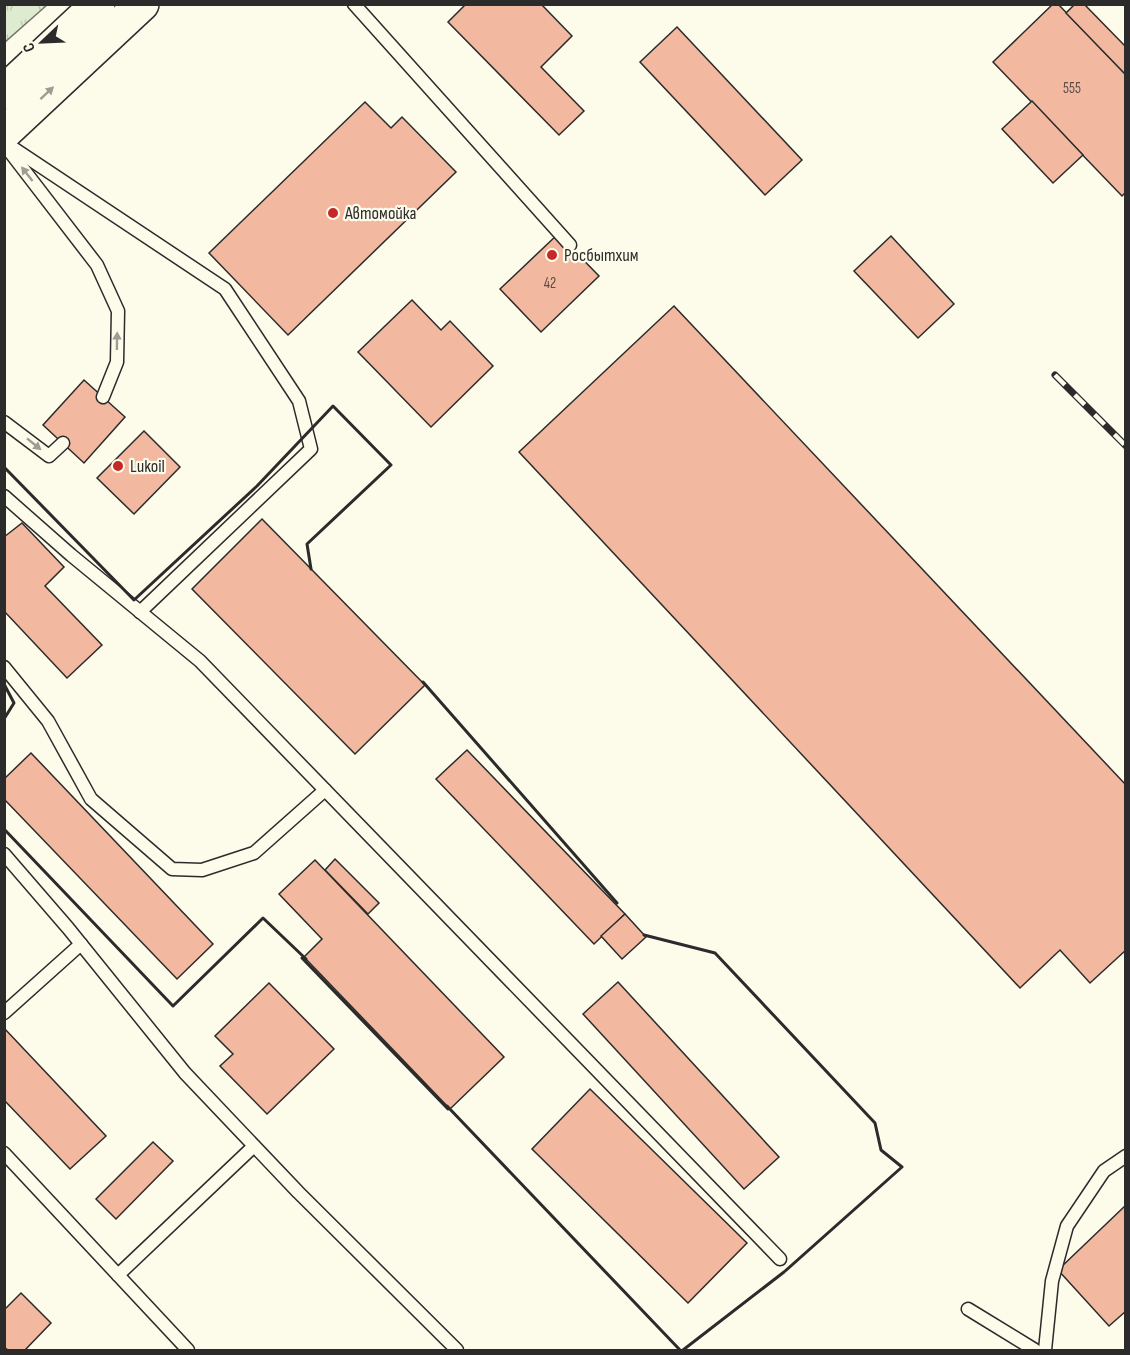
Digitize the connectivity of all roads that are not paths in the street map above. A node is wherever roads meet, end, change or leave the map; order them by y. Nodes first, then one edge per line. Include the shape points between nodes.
1 (98, 4) edge
2 (142, 4) edge
3 (354, 4) edge
4 (4, 92) edge
5 (4, 133) edge
6 (4, 143) edge
7 (570, 245) dead end
8 (103, 396) dead end
9 (4, 422) edge
10 (63, 443) dead end
11 (4, 496) edge
12 (140, 612) junction
13 (4, 667) edge
14 (325, 790) junction
15 (4, 854) edge
16 (81, 944) junction
17 (4, 1013) edge
18 (254, 1146) junction
19 (4, 1153) edge
20 (1125, 1156) edge
21 (780, 1259) dead end
22 (118, 1275) junction
23 (968, 1309) dead end
24 (188, 1350) edge
25 (457, 1350) edge
26 (1035, 1350) edge
27 (1045, 1350) edge

1 - 4 main road
5 -> 2 main road
3 - 7 lane
8 -> 6 lane via 117,363 118,311 97,265
6 - 12 lane via 225,289 299,401 311,449
9 -> 10 lane via 49,456
11 - 12 lane
12 - 14 lane via 200,661
13 - 14 lane via 48,721 91,799 172,869 202,870 254,853
14 - 21 lane
15 - 16 lane
16 - 17 lane
16 - 18 lane via 186,1073
18 - 22 lane
18 - 25 lane
19 - 22 lane
20 - 27 lane via 1104,1171 1067,1226 1052,1281
22 - 24 lane
23 - 26 lane

